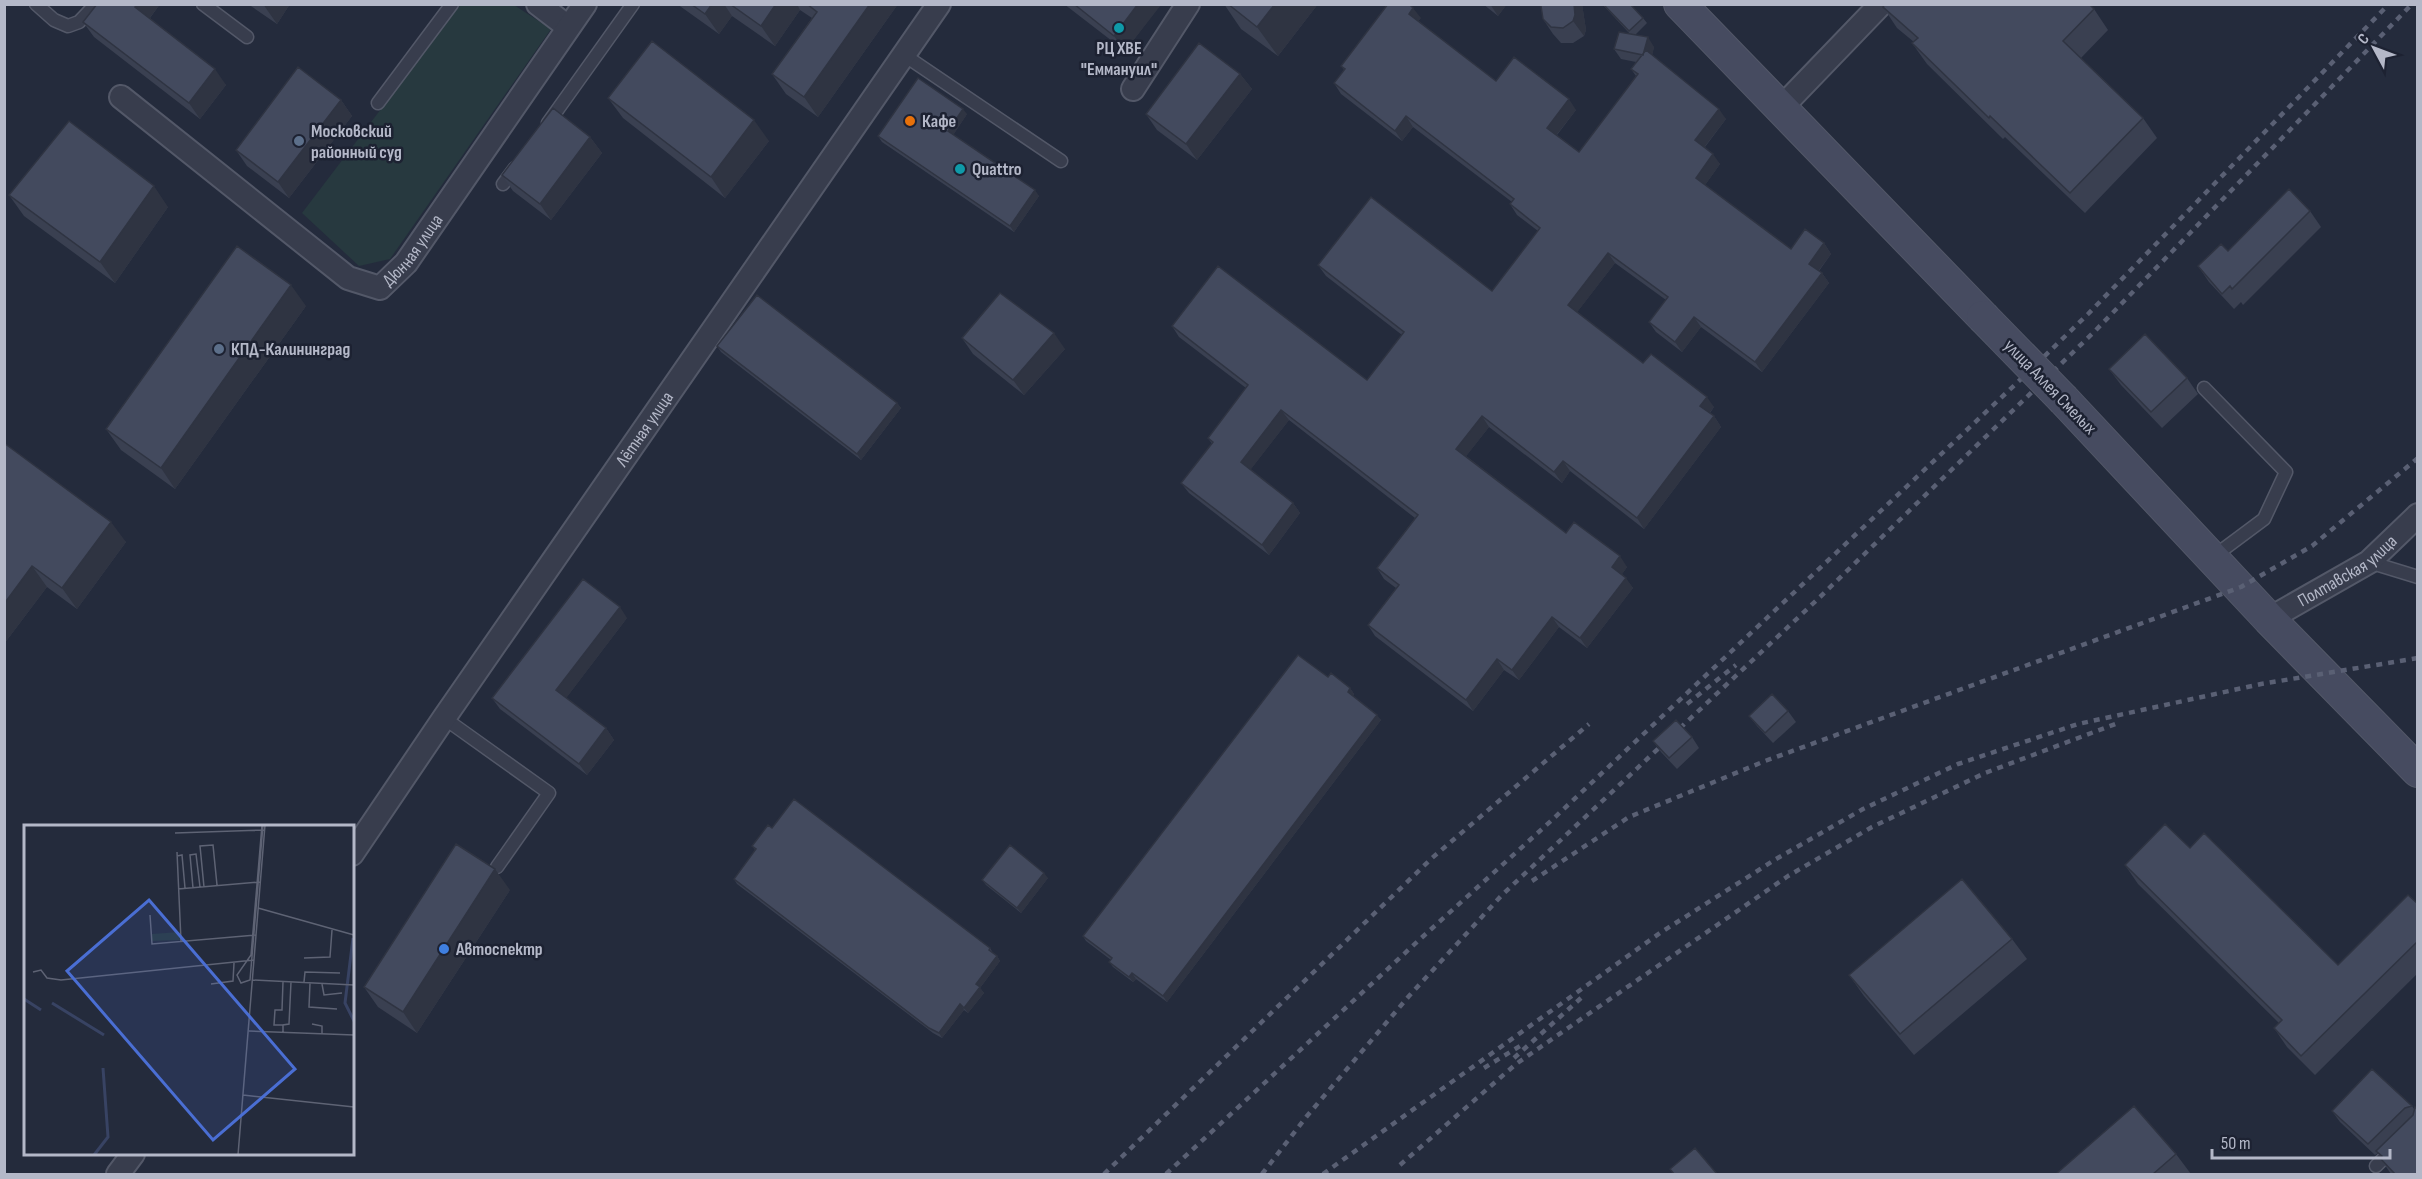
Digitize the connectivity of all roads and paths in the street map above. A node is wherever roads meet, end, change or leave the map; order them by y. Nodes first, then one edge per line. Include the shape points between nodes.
1 (36, 4) edge
2 (96, 4) edge
3 (203, 4) edge
4 (452, 4) edge
5 (538, 4) edge
6 (585, 4) edge
7 (633, 4) edge
8 (939, 4) edge
9 (1188, 4) edge
10 (1680, 4) edge
11 (1881, 4) edge
12 (568, 27) junction
13 (247, 37) dead end
14 (904, 55) junction
15 (1133, 90) dead end
16 (122, 97) dead end
17 (378, 104) dead end
18 (1780, 109) junction
19 (537, 137) edge
20 (524, 156) edge
21 (1061, 161) dead end
22 (503, 184) edge
23 (2204, 388) dead end
24 (2418, 515) edge
25 (2212, 558) junction
26 (2369, 562) junction
27 (2418, 577) edge
28 (2269, 619) junction
29 (444, 718) junction
30 (2418, 771) edge
31 (354, 851) edge
32 (497, 867) edge
33 (2401, 1141) edge
34 (132, 1155) edge
35 (2376, 1166) edge
36 (118, 1174) edge

1 - 2 lane via 68,26 79,22
3 - 13 lane
4 - 17 lane
5 - 12 street
6 - 12 street, Дюнная улица
7 - 19 lane
8 - 14 street, Лётная улица
9 - 15 street
10 - 18 main road, улица Аллея Смелых
11 - 18 street
12 - 16 street, Дюнная улица via 406,262 380,288 348,278
14 - 21 lane
14 - 29 street, Лётная улица
18 - 25 main road, улица Аллея Смелых, bridge
20 - 22 lane
23 - 25 lane via 2286,472 2264,519
24 - 26 street, Полтавская улица
25 - 28 main road, улица Аллея Смелых
26 - 27 lane
26 - 28 street, Полтавская улица
28 - 30 main road, улица Аллея Смелых
29 - 31 street, Лётная улица
29 - 32 lane via 549,793
33 - 35 lane
34 - 36 street

